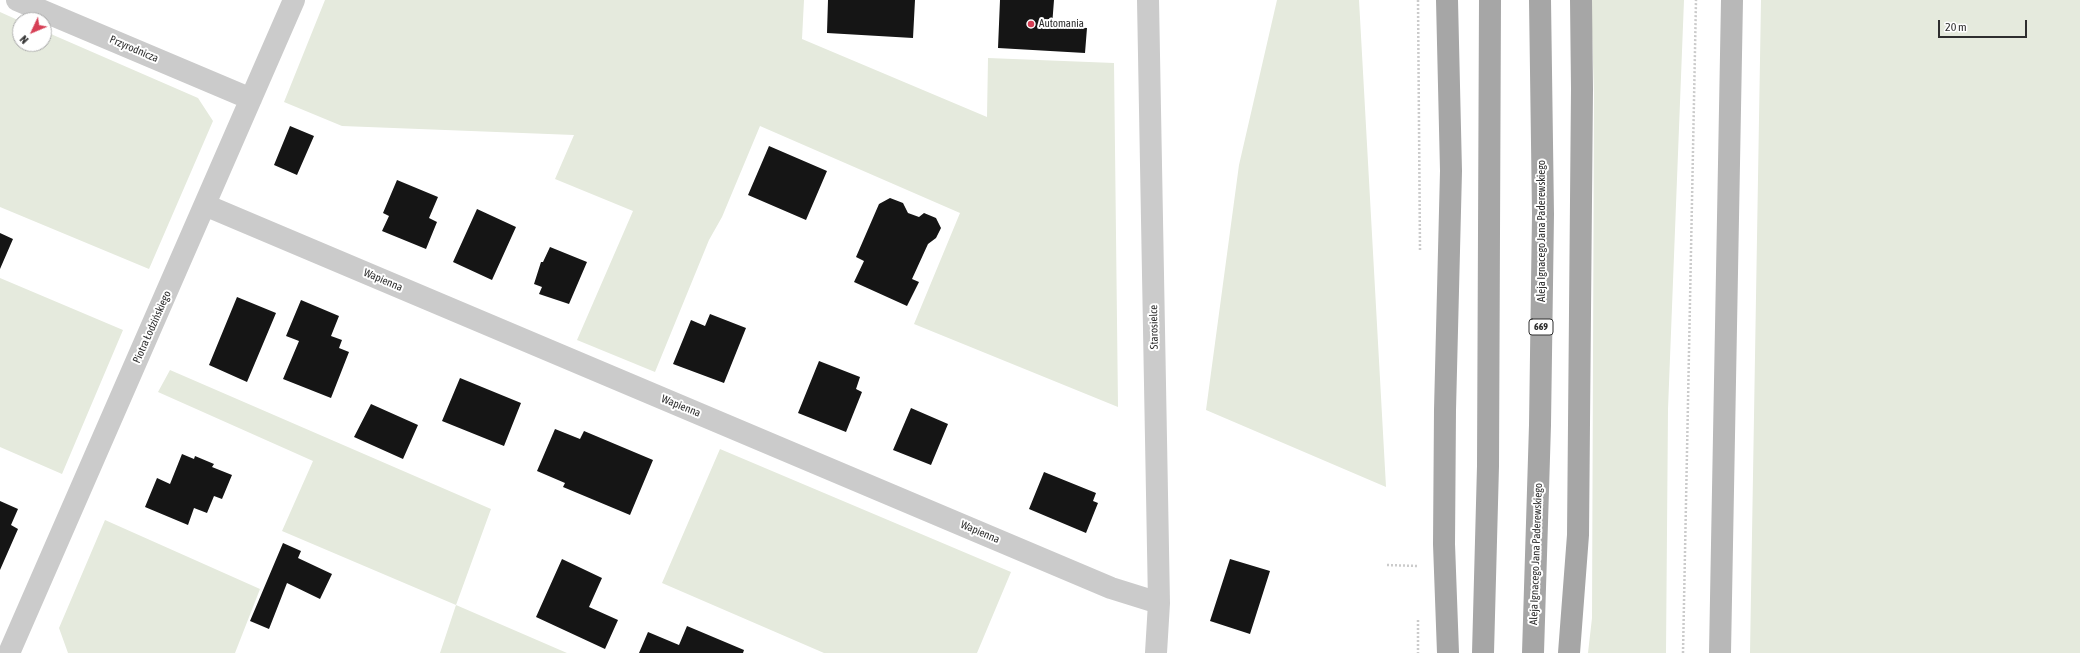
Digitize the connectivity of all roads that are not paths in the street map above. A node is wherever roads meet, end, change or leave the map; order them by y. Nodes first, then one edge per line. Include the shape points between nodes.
1 (17, 0) edge
2 (294, 0) edge
3 (1148, 0) edge
4 (1447, 0) edge
5 (1490, 0) edge
6 (1540, 0) edge
7 (1581, 0) edge
8 (1732, 0) edge
9 (250, 99) junction
10 (205, 205) junction
11 (1159, 603) junction
12 (9, 653) edge
13 (1156, 653) edge
14 (1448, 653) edge
15 (1483, 653) edge
16 (1533, 653) edge
17 (1569, 653) edge
18 (1720, 653) edge

1 - 9 street, Przyrodnicza
2 - 9 street, Piotra Łodzińskiego
3 - 11 street, Starosielce
4 - 14 main road via 1451,171 1444,544
5 - 15 main road via 1488,466
6 - 16 main road, Aleja Ignacego Jana Paderewskiego / 669 via 1543,214
7 - 17 main road via 1578,535
8 - 18 street
9 - 10 street, Piotra Łodzińskiego
10 - 11 street, Wapienna via 1111,588
10 - 12 street, Piotra Łodzińskiego
11 - 13 street, Starosielce

